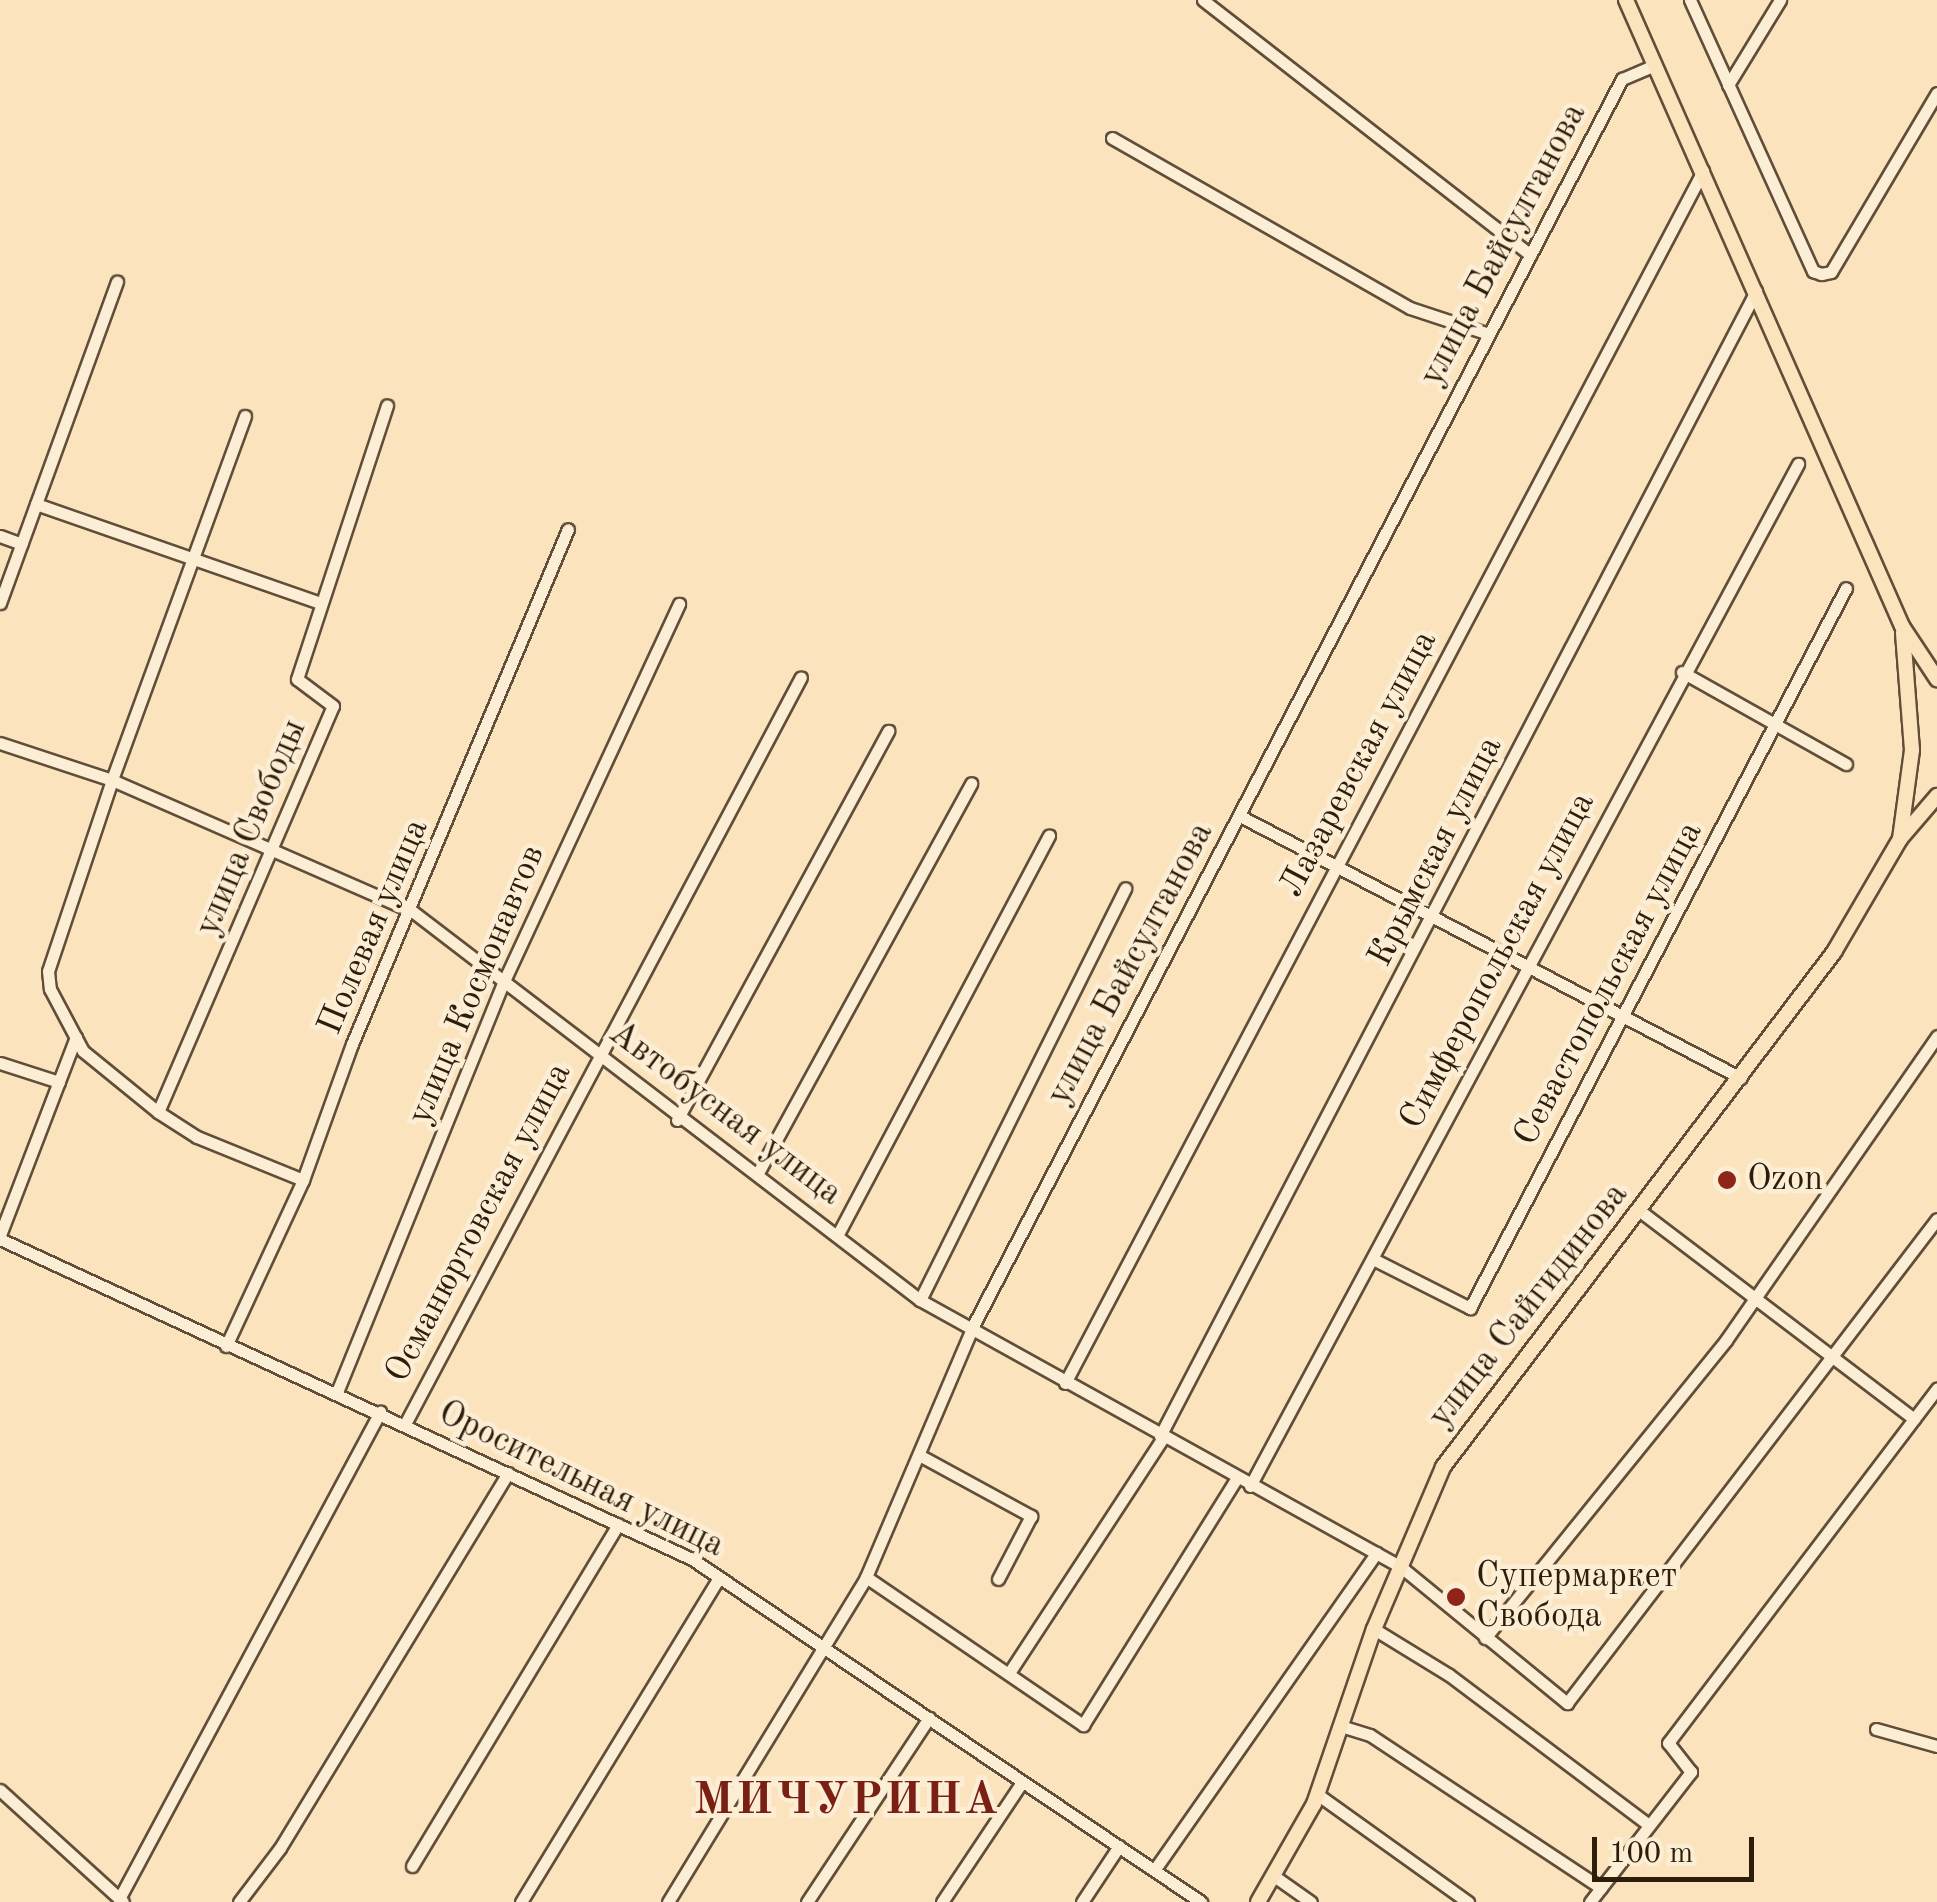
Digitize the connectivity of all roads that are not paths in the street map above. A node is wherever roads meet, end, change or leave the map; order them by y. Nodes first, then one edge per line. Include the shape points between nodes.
1 (1203, 0) edge
2 (1690, 0) edge
3 (1780, 0) edge
4 (1629, 1) edge
5 (1655, 65) junction
6 (1728, 84) junction
7 (1937, 93) edge
8 (1112, 138) dead end
9 (1702, 172) junction
10 (1530, 255) junction
11 (117, 282) dead end
12 (1756, 291) junction
13 (1489, 334) junction
14 (387, 405) dead end
15 (245, 416) dead end
16 (1798, 464) dead end
17 (36, 504) junction
18 (568, 529) dead end
19 (0, 536) edge
20 (22, 544) junction
21 (194, 560) junction
22 (1846, 588) dead end
23 (317, 602) junction
24 (0, 603) edge
25 (679, 604) dead end
26 (1902, 626) junction
27 (1682, 672) junction
28 (800, 677) dead end
29 (1937, 679) edge
30 (1775, 724) junction
31 (888, 731) dead end
32 (0, 743) edge
33 (1846, 764) dead end
34 (112, 780) junction
35 (970, 783) dead end
36 (1937, 796) edge
37 (1240, 816) junction
38 (1049, 835) dead end
39 (1900, 839) junction
40 (272, 855) junction
41 (1336, 866) junction
42 (1125, 888) dead end
43 (412, 911) junction
44 (1433, 917) junction
45 (1524, 965) junction
46 (504, 981) junction
47 (1624, 1016) junction
48 (1937, 1036) edge
49 (76, 1037) junction
50 (599, 1052) junction
51 (0, 1063) edge
52 (1741, 1078) junction
53 (59, 1082) junction
54 (158, 1112) junction
55 (677, 1120) junction
56 (760, 1171) junction
57 (303, 1180) junction
58 (1640, 1211) junction
59 (1937, 1219) edge
60 (838, 1234) junction
61 (0, 1237) edge
62 (1373, 1260) junction
63 (1757, 1297) junction
64 (920, 1300) junction
65 (972, 1326) junction
66 (226, 1346) junction
67 (1834, 1359) junction
68 (1065, 1383) junction
69 (1937, 1390) edge
70 (337, 1392) junction
71 (380, 1412) junction
72 (1914, 1420) junction
73 (405, 1424) junction
74 (1161, 1437) junction
75 (919, 1455) junction
76 (508, 1474) junction
77 (1236, 1479) junction
78 (1250, 1486) junction
79 (618, 1524) junction
80 (1376, 1552) junction
81 (1401, 1567) junction
82 (866, 1576) junction
83 (719, 1578) junction
84 (998, 1578) dead end
85 (1374, 1629) junction
86 (1485, 1638) junction
87 (820, 1646) junction
88 (1009, 1673) junction
89 (929, 1718) junction
90 (1344, 1726) junction
91 (1876, 1729) dead end
92 (1937, 1746) edge
93 (1022, 1782) junction
94 (0, 1790) edge
95 (1317, 1794) junction
96 (1649, 1825) junction
97 (1119, 1846) junction
98 (412, 1866) dead end
99 (1154, 1869) junction
100 (1274, 1876) junction
101 (1601, 1888) junction
102 (121, 1900) edge
103 (239, 1902) edge
104 (522, 1902) edge
105 (668, 1902) edge
106 (807, 1902) edge
107 (942, 1902) edge
108 (1082, 1902) edge
109 (1201, 1902) edge
110 (1258, 1902) edge
111 (1311, 1902) edge
112 (1468, 1902) edge
113 (1590, 1902) edge

1 - 10 street
2 - 6 street
3 - 6 street
4 - 5 main road
5 - 9 main road
5 - 10 street, улица Байсултанова via 1622,79
6 - 7 street via 1813,272 1821,274 1831,272
8 - 13 street via 1410,308
9 - 12 main road
9 - 41 street, Лазаревская улица
10 - 13 street, улица Байсултанова
11 - 17 street
12 - 26 main road
12 - 44 street, Крымская улица
13 - 37 street, улица Байсултанова
14 - 23 street, улица Свободы
15 - 21 street
16 - 27 street, Симферопольская улица
17 - 20 street
17 - 21 street
18 - 43 street, Полевая улица
19 - 20 street
20 - 24 street
21 - 23 street
21 - 34 street
22 - 30 street, Севастопольская улица
23 - 40 street, улица Свободы via 297,678 333,706
25 - 46 street, улица Космонавтов
26 - 29 main road
26 - 39 main road via 1912,750
27 - 30 street
27 - 45 street, Симферопольская улица
28 - 50 street, Османюртовская улица
30 - 33 street
30 - 47 street, Севастопольская улица
31 - 55 street
32 - 34 street, Автобусная улица
34 - 40 street, Автобусная улица
34 - 49 street via 48,971 50,989
35 - 56 street
36 - 39 main road, улица Сайгидинова
37 - 41 street
37 - 65 street, улица Байсултанова
38 - 60 street
39 - 52 main road, улица Сайгидинова via 1834,952
40 - 43 street, Автобусная улица
40 - 54 street, улица Свободы
41 - 44 street
41 - 68 street, Лазаревская улица
42 - 64 street
43 - 46 street, Автобусная улица
43 - 57 street, Полевая улица via 352,1044
44 - 45 street
44 - 74 street, Крымская улица
45 - 47 street
45 - 62 street, Симферопольская улица
46 - 50 street, Автобусная улица
46 - 70 street, улица Космонавтов
47 - 52 street
47 - 62 street, Севастопольская улица via 1470,1308
48 - 63 street
49 - 53 street
49 - 54 street via 83,1051
50 - 55 street, Автобусная улица
50 - 73 street, Османюртовская улица
51 - 53 street
52 - 58 main road, улица Сайгидинова
53 - 61 street
54 - 57 street via 197,1137
55 - 56 street, Автобусная улица
56 - 60 street, Автобусная улица
57 - 66 street, Полевая улица
58 - 63 street
58 - 81 main road, улица Сайгидинова via 1443,1467
59 - 67 street
60 - 64 street, Автобусная улица
61 - 66 street, Оросительная улица
62 - 78 street, Симферопольская улица
63 - 67 street
63 - 86 street
64 - 65 street, Автобусная улица
65 - 68 street, Автобусная улица
65 - 75 street, улица Байсултанова
66 - 70 street, Оросительная улица
67 - 72 street
67 - 86 street, Автобусная улица via 1567,1703
68 - 74 street, Автобусная улица
69 - 72 street
70 - 71 street, Оросительная улица
71 - 73 street, Оросительная улица
71 - 102 street
72 - 96 street via 1668,1743 1691,1772
73 - 76 street, Оросительная улица
74 - 77 street, Автобусная улица
74 - 88 street, Крымская улица
75 - 82 street, улица Байсултанова
75 - 84 street via 1031,1516
76 - 79 street, Оросительная улица
76 - 103 street via 280,1848
77 - 78 street, Автобусная улица
77 - 88 street via 1083,1726
78 - 80 street, Автобусная улица
79 - 83 street, Оросительная улица
79 - 98 street
80 - 81 street, Автобусная улица
80 - 99 street
81 - 85 main road, улица Сайгидинова
81 - 86 street, Автобусная улица
82 - 87 street, улица Байсултанова
82 - 88 street
83 - 87 street, Оросительная улица
83 - 104 street
85 - 90 main road, улица Сайгидинова
85 - 96 street via 1449,1675
87 - 89 street, Оросительная улица
87 - 105 street, улица Байсултанова
89 - 93 street, Оросительная улица
89 - 106 street
90 - 95 main road, улица Сайгидинова
90 - 101 street via 1370,1735
91 - 92 street
93 - 97 street, Оросительная улица
93 - 107 street
94 - 102 street
95 - 100 main road, улица Сайгидинова
95 - 112 street
96 - 101 street
97 - 99 street, Оросительная улица
97 - 108 street
99 - 109 street, Оросительная улица
100 - 110 main road, улица Сайгидинова
100 - 111 street
101 - 113 street

